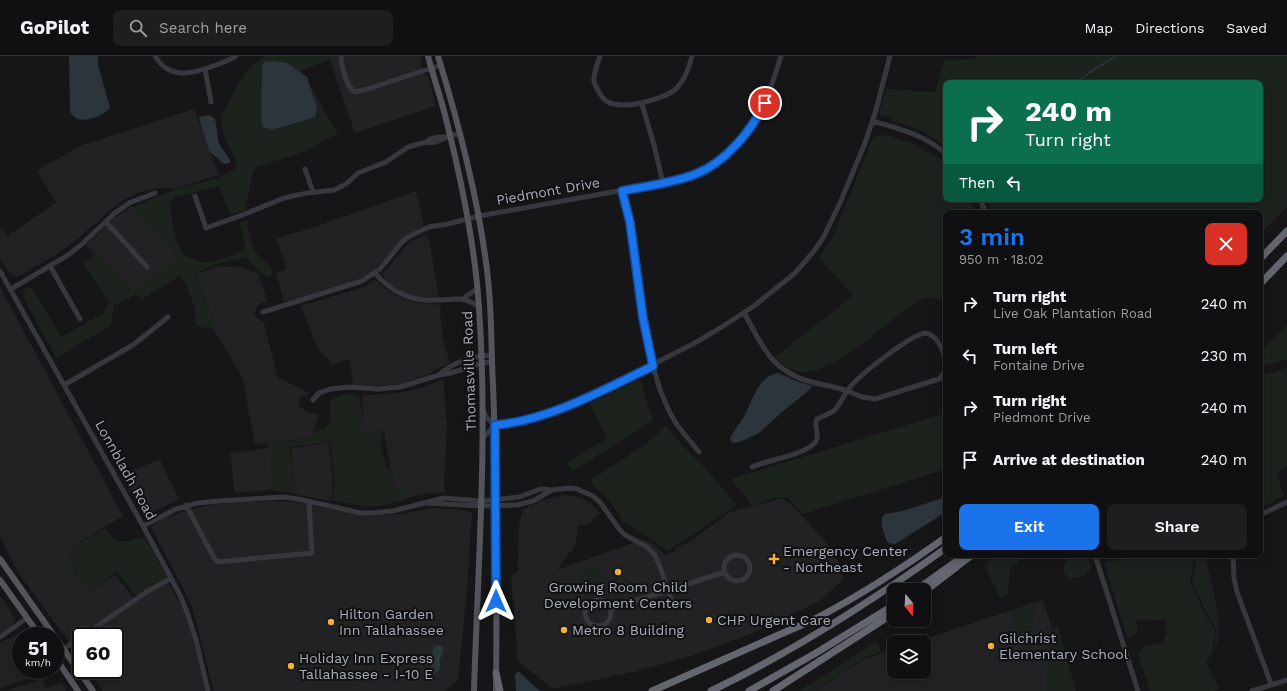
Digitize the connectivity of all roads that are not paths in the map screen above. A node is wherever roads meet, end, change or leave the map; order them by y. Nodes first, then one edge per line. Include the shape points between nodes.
1 (155, 56) edge
2 (236, 56) edge
3 (341, 56) edge
4 (428, 56) edge
5 (438, 56) edge
6 (600, 56) edge
7 (692, 56) edge
8 (781, 56) edge
9 (890, 56) edge
10 (441, 65) junction
11 (431, 68) junction
12 (205, 70) junction
13 (211, 102) dead end
14 (642, 104) junction
15 (872, 121) junction
16 (460, 134) junction
17 (448, 136) junction
18 (943, 152) edge
19 (305, 169) dead end
20 (663, 183) junction
21 (622, 191) junction
22 (313, 192) junction
23 (155, 193) dead end
24 (195, 196) dead end
25 (479, 216) junction
26 (469, 219) junction
27 (106, 222) junction
28 (1287, 231) edge
29 (1263, 256) edge
30 (1287, 256) edge
31 (50, 266) junction
32 (147, 267) dead end
33 (0, 271) edge
34 (375, 273) junction
35 (1263, 281) edge
36 (489, 288) junction
37 (11, 289) junction
38 (477, 289) junction
39 (464, 298) junction
40 (479, 307) junction
41 (263, 312) dead end
42 (744, 313) junction
43 (168, 317) dead end
44 (80, 319) dead end
45 (482, 356) junction
46 (943, 356) edge
47 (492, 359) junction
48 (482, 363) junction
49 (653, 366) junction
50 (439, 375) junction
51 (943, 375) edge
52 (64, 385) junction
53 (847, 391) junction
54 (314, 400) dead end
55 (483, 410) junction
56 (495, 425) junction
57 (483, 438) junction
58 (699, 452) dead end
59 (752, 467) dead end
60 (552, 490) junction
61 (496, 499) junction
62 (309, 502) junction
63 (1287, 502) edge
64 (481, 504) junction
65 (186, 506) junction
66 (496, 506) junction
67 (1263, 514) edge
68 (143, 526) junction
69 (943, 539) edge
70 (943, 550) edge
71 (961, 558) edge
72 (968, 558) edge
73 (1095, 558) edge
74 (1234, 558) edge
75 (0, 559) edge
76 (725, 572) junction
77 (171, 578) junction
78 (0, 580) edge
79 (926, 583) edge
80 (931, 587) edge
81 (668, 590) junction
82 (673, 604) dead end
83 (610, 609) junction
84 (887, 609) edge
85 (37, 611) junction
86 (27, 618) junction
87 (887, 618) edge
88 (34, 627) edge
89 (48, 627) edge
90 (96, 627) edge
91 (0, 637) edge
92 (72, 644) edge
93 (64, 649) joint
94 (64, 670) edge
95 (496, 673) junction
96 (1287, 680) edge
97 (1271, 684) junction
98 (78, 691) edge
99 (93, 691) edge
100 (208, 691) edge
101 (474, 691) edge
102 (496, 691) edge
103 (500, 691) edge
104 (652, 691) edge
105 (711, 691) edge
106 (749, 691) edge
107 (773, 691) edge
108 (1138, 691) edge
109 (1252, 691) edge

1 - 12 street via 168,70 180,74
2 - 12 street
3 - 11 street via 349,87 355,92
4 - 11 main road, Thomasville Road
5 - 10 main road, Thomasville Road
6 - 14 street via 594,77 600,95 614,104
7 - 14 street via 683,81 674,90
8 - 20 street, Piedmont Drive via 765,103 741,140 704,171
9 - 15 street
10 - 11 street
10 - 16 main road, Thomasville Road
11 - 17 main road, Thomasville Road
12 - 13 street
14 - 20 street
15 - 18 street via 912,133
15 - 42 street via 852,177 823,238 795,273
16 - 17 street
16 - 25 main road, Thomasville Road
17 - 22 street via 408,147 386,162 358,173 340,188
17 - 26 main road, Thomasville Road
19 - 22 street
20 - 21 street, Piedmont Drive
21 - 25 street, Piedmont Drive
21 - 49 street via 630,222 643,318
22 - 24 street via 284,198 206,228
23 - 27 street via 128,203
25 - 26 street, Piedmont Drive
25 - 36 main road, Thomasville Road
26 - 34 street, Piedmont Drive via 416,232 402,242
26 - 38 main road, Thomasville Road
27 - 31 street via 81,245
27 - 32 street
28 - 29 highway
30 - 35 highway
31 - 37 street
31 - 44 street
33 - 37 street, Lonnbladh Road
34 - 39 street via 387,286 410,298 428,301
34 - 41 street, Piedmont Drive via 354,284
36 - 38 main road
36 - 47 main road, Thomasville Road
37 - 52 street, Lonnbladh Road
38 - 39 street
38 - 40 main road, Thomasville Road
39 - 40 street
40 - 45 main road, Thomasville Road
42 - 49 street
42 - 53 street via 769,356 779,367 806,380
43 - 52 street via 132,345
45 - 47 street
45 - 48 main road, Thomasville Road
45 - 50 street via 449,366
46 - 53 street via 935,337 925,332 866,371
47 - 48 street
47 - 56 main road, Thomasville Road
48 - 50 street
48 - 55 main road, Thomasville Road
49 - 56 street via 548,413
49 - 58 street via 673,420
50 - 54 street via 388,388 330,389 319,393
51 - 53 street via 939,379 875,399
52 - 68 street, Lonnbladh Road
53 - 59 street via 834,411 817,419 817,438 810,447
55 - 56 street
55 - 57 main road, Thomasville Road
56 - 57 street
56 - 61 main road, Thomasville Road
57 - 64 main road, Thomasville Road
60 - 61 street via 541,489 519,497
60 - 66 street via 524,504
60 - 81 street via 577,489 600,502 619,529 648,547 654,554
61 - 64 street
61 - 66 main road, Thomasville Road
62 - 64 street via 361,513 393,511 444,498
62 - 65 street via 273,497
62 - 65 street via 312,553 218,562
63 - 67 street
64 - 66 street
64 - 101 main road, Thomasville Road
65 - 68 street
66 - 95 main road, Thomasville Road
68 - 77 street, Lonnbladh Road
69 - 104 highway via 840,606
70 - 105 highway via 828,627
71 - 79 highway
72 - 80 highway
73 - 108 street
74 - 97 street via 1237,592
75 - 85 main road
76 - 76 street via 732,580 742,580 748,575 750,564 744,556 732,556 725,562
76 - 81 street
77 - 90 street
77 - 100 street, Lonnbladh Road via 189,618
78 - 86 main road
81 - 82 street
81 - 83 street
83 - 83 street via 604,601 596,600 586,607 585,617 593,625 602,625 609,619
84 - 106 highway
85 - 86 main road
85 - 89 main road
86 - 88 main road
86 - 91 street
87 - 107 highway
92 - 93 street
93 - 99 main road
94 - 98 main road
95 - 102 main road, Thomasville Road
95 - 103 highway
96 - 97 street
97 - 109 street

